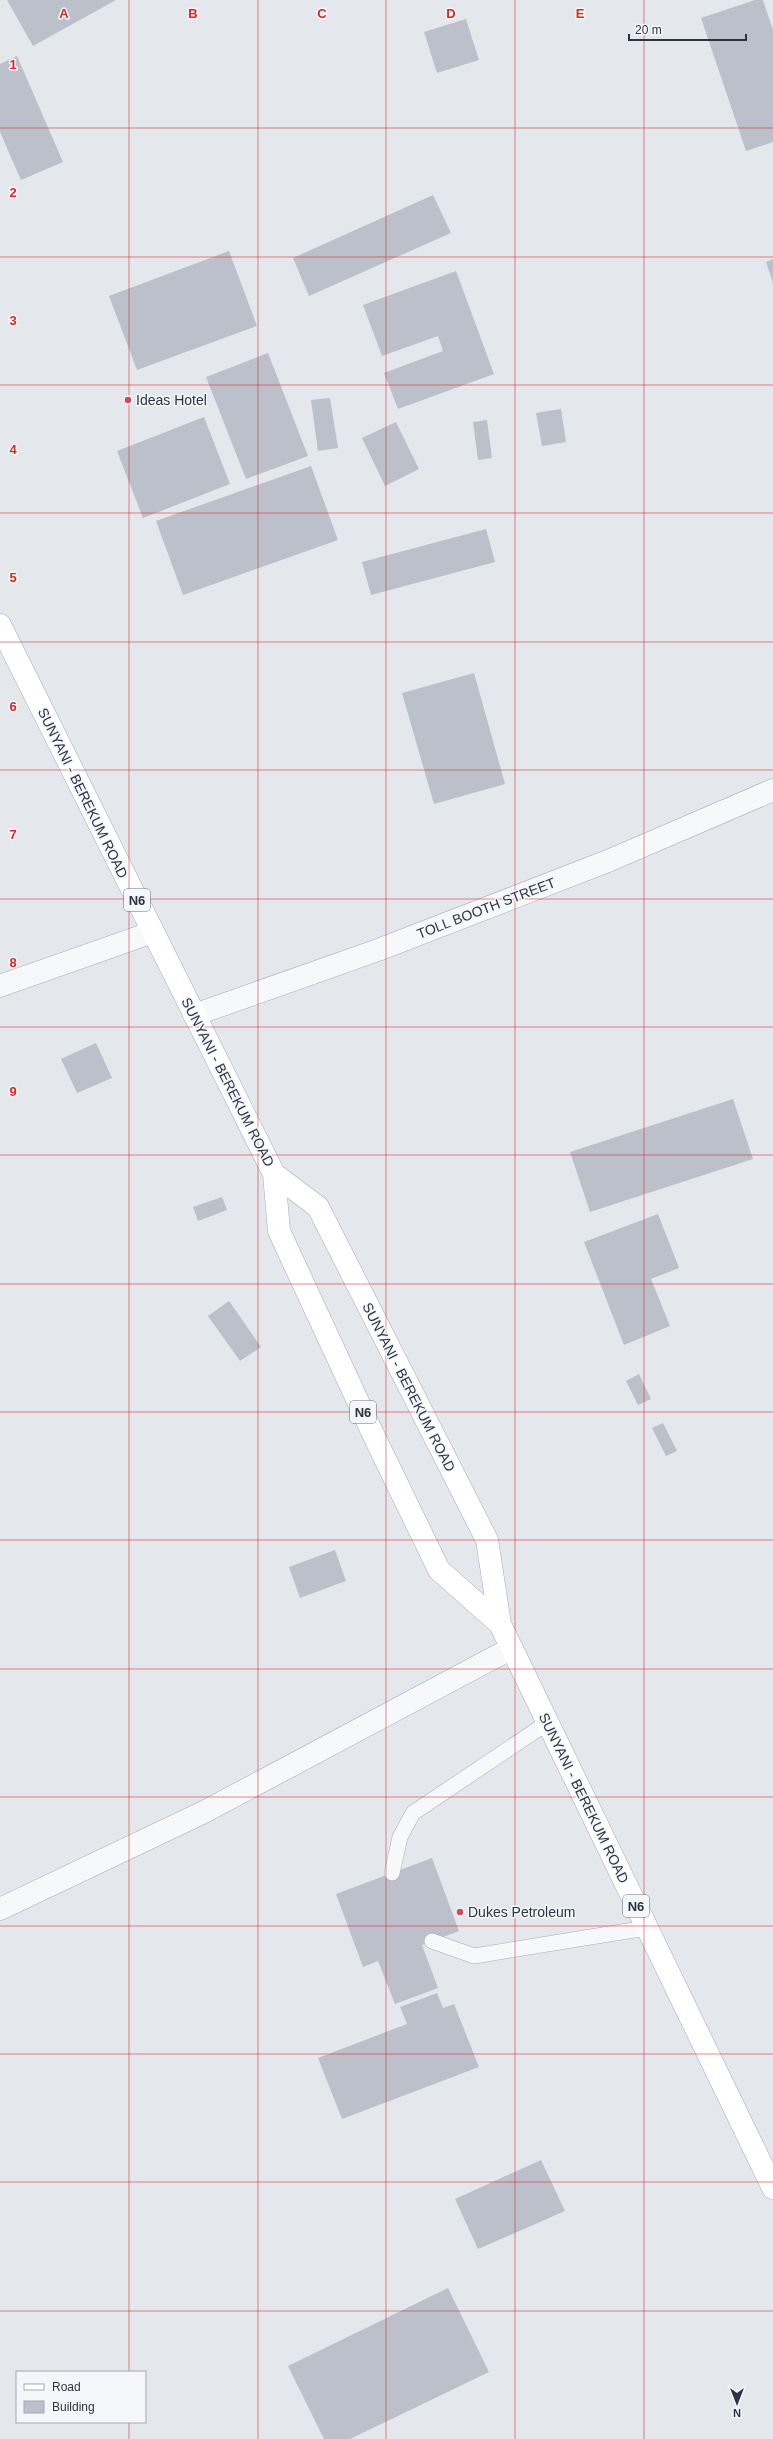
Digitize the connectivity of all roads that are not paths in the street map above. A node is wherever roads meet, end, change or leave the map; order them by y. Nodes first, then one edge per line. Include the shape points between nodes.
1 (0, 626) edge
2 (773, 790) edge
3 (153, 932) junction
4 (0, 986) edge
5 (194, 1015) junction
6 (274, 1174) junction
7 (500, 1624) junction
8 (512, 1648) junction
9 (547, 1723) junction
10 (392, 1873) dead end
11 (0, 1909) edge
12 (646, 1928) junction
13 (432, 1941) dead end
14 (773, 2188) edge

1 - 3 main road, SUNYANI - BEREKUM ROAD / N6
2 - 5 street, TOLL BOOTH STREET via 564,878 378,950
3 - 4 street
3 - 5 main road, SUNYANI - BEREKUM ROAD / N6
5 - 6 main road, SUNYANI - BEREKUM ROAD / N6
6 - 7 main road, SUNYANI - BEREKUM ROAD / N6 via 318,1207 487,1540
6 - 7 main road, SUNYANI - BEREKUM ROAD / N6 via 279,1231 439,1570
7 - 8 main road, SUNYANI - BEREKUM ROAD / N6
8 - 9 main road, SUNYANI - BEREKUM ROAD / N6
8 - 11 street via 204,1812
9 - 10 lane via 413,1813 400,1837
9 - 12 main road, SUNYANI - BEREKUM ROAD / N6
12 - 13 lane via 474,1956
12 - 14 main road, SUNYANI - BEREKUM ROAD / N6

